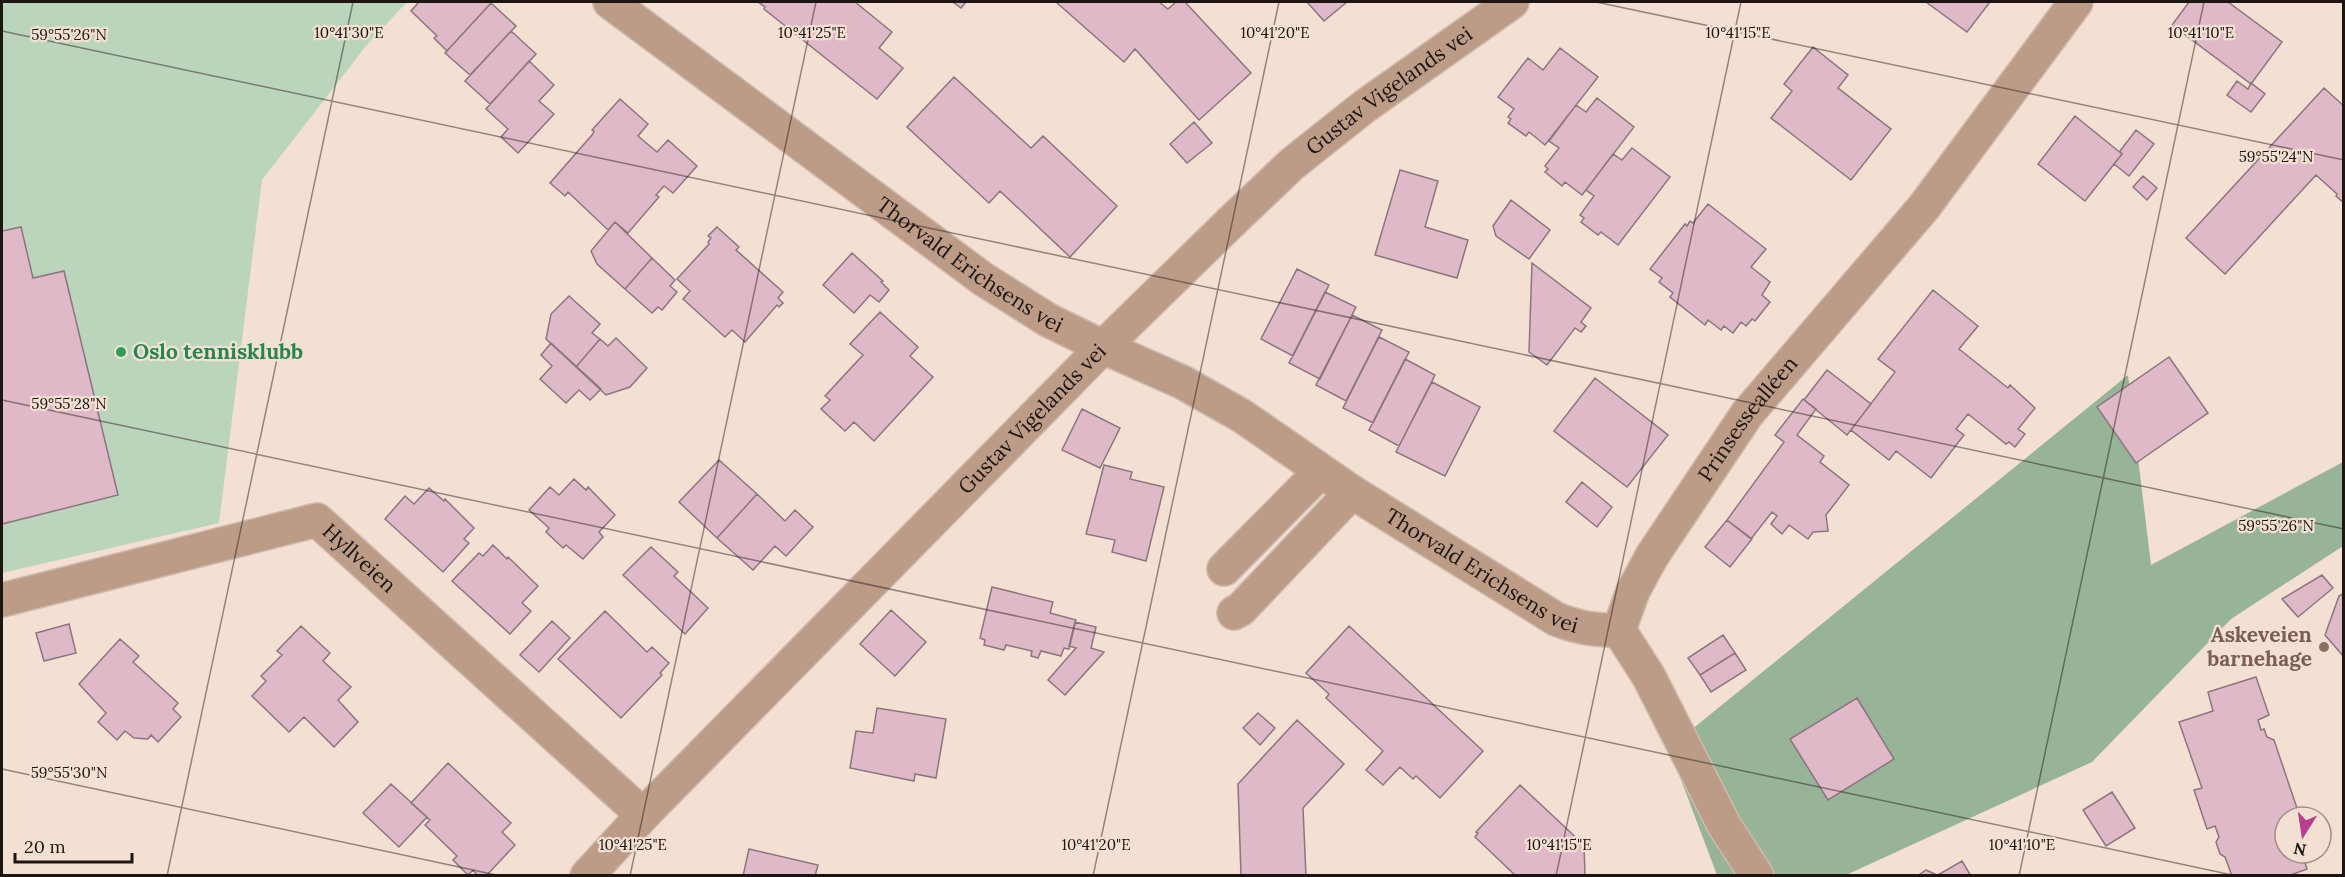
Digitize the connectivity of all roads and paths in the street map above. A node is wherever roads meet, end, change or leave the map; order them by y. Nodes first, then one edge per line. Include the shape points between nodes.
1 (610, 2) edge
2 (1512, 2) edge
3 (2076, 2) edge
4 (1103, 347) junction
5 (1321, 471) junction
6 (1352, 492) junction
7 (1224, 569) dead end
8 (2, 600) edge
9 (1234, 613) dead end
10 (1619, 630) junction
11 (643, 815) junction
12 (587, 876) edge
13 (1756, 876) edge

1 - 4 street, Thorvald Erichsens vei via 983,279 1048,320
2 - 4 street, Gustav Vigelands vei via 1365,106 1292,164
3 - 10 street, Prinsessealléen via 1924,207 1747,414 1652,556 1633,591
4 - 5 street, Thorvald Erichsens vei via 1182,382
4 - 11 street, Gustav Vigelands vei
5 - 6 street, Thorvald Erichsens vei
5 - 7 street
6 - 9 street
6 - 10 street, Thorvald Erichsens vei via 1556,619 1577,628
8 - 11 street, Hyllveien via 317,520
10 - 13 street via 1650,677 1724,825
11 - 12 street, Gustav Vigelands vei

